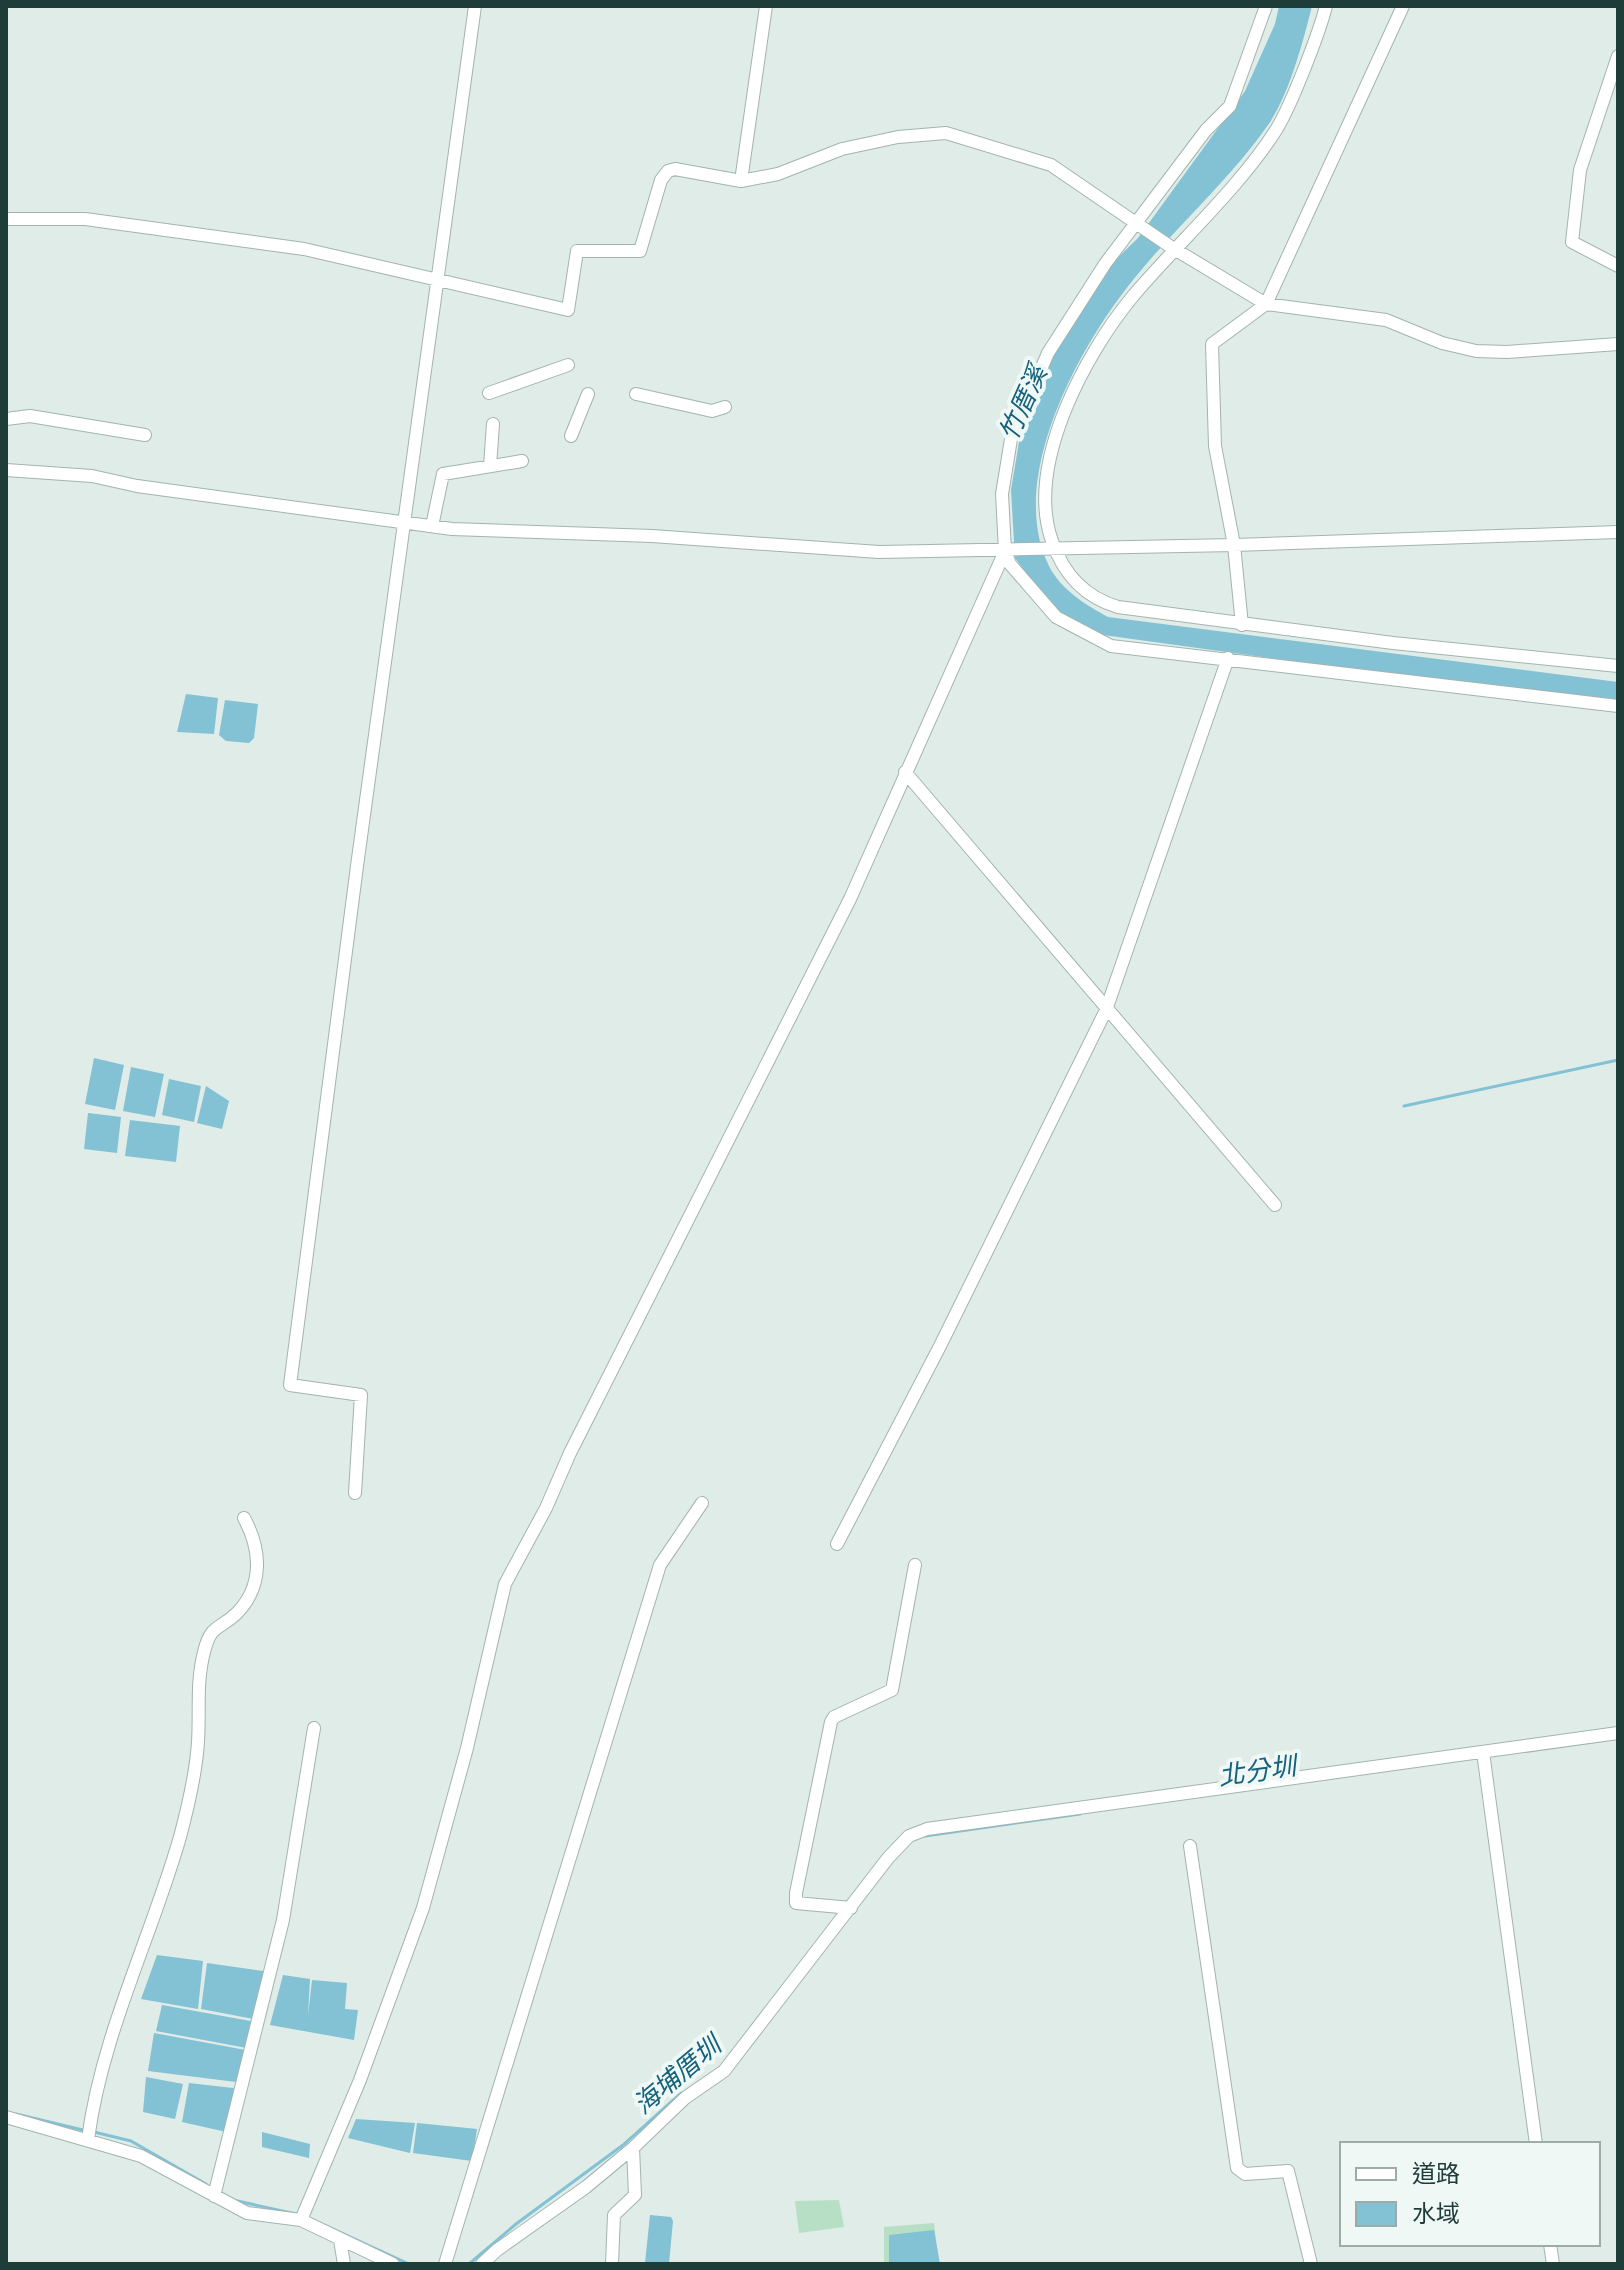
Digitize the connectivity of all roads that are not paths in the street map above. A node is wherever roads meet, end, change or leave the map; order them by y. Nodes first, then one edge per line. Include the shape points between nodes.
1 (475, 6) edge
2 (766, 6) edge
3 (1266, 6) edge
4 (1326, 6) edge
5 (1403, 6) edge
6 (1618, 56) edge
7 (741, 181) junction
8 (6, 219) edge
9 (1137, 223) junction
10 (1173, 248) junction
11 (1618, 266) edge
12 (440, 282) junction
13 (1266, 304) junction
14 (1618, 344) edge
15 (568, 365) dead end
16 (489, 393) dead end
17 (588, 394) dead end
18 (636, 394) dead end
19 (725, 407) dead end
20 (6, 419) edge
21 (493, 424) dead end
22 (145, 435) dead end
23 (571, 436) dead end
24 (522, 461) dead end
25 (490, 466) junction
26 (6, 470) edge
27 (406, 524) junction
28 (432, 526) junction
29 (1618, 532) edge
30 (1234, 545) junction
31 (1055, 550) junction
32 (1005, 551) junction
33 (1242, 625) junction
34 (1228, 658) junction
35 (1618, 666) edge
36 (1618, 706) edge
37 (905, 772) junction
38 (1106, 1010) junction
39 (1275, 1205) dead end
40 (355, 1493) dead end
41 (702, 1503) dead end
42 (244, 1518) dead end
43 (837, 1544) dead end
44 (915, 1565) dead end
45 (314, 1728) dead end
46 (1618, 1733) edge
47 (1484, 1757) junction
48 (1190, 1846) dead end
49 (851, 1908) junction
50 (6, 2117) edge
51 (88, 2139) junction
52 (1536, 2142) edge
53 (633, 2148) junction
54 (216, 2190) junction
55 (303, 2215) junction
56 (340, 2240) junction
57 (447, 2260) edge
58 (344, 2264) edge
59 (393, 2264) edge
60 (482, 2264) edge
61 (612, 2264) edge
62 (1311, 2264) edge

1 - 12 street
2 - 7 street
3 - 9 street via 1230,106
4 - 10 street via 1277,129
5 - 13 street
6 - 11 street via 1580,170 1572,242
7 - 9 street via 778,174 842,149 938,132 1051,165
7 - 12 street via 668,171 640,251 577,251 568,310
8 - 12 street via 85,219 304,249
9 - 10 street
9 - 32 street via 1059,333 1011,439 1002,494
10 - 13 street
10 - 31 street via 1083,372 1054,441 1045,522
12 - 27 street
13 - 14 street via 1386,320 1476,351
13 - 30 street via 1212,344 1215,446
15 - 16 street
17 - 23 street
18 - 19 street via 712,411
20 - 22 street via 30,416
21 - 25 street
24 - 25 street
25 - 28 street via 443,474
26 - 27 street via 92,476
27 - 28 street
27 - 40 street via 290,1385 361,1395
28 - 32 street via 879,552
29 - 30 street
30 - 31 street
30 - 33 street
31 - 32 street
31 - 33 street via 1074,581 1109,605
32 - 34 street via 1056,617 1079,631 1111,646
32 - 37 street
33 - 35 street
34 - 36 street
34 - 38 street
37 - 38 street
37 - 55 street via 850,899 546,1508 513,1564 423,1908
38 - 39 street
38 - 43 street
41 - 57 street via 660,1565
42 - 51 street via 259,1559 256,1583 240,1610 214,1627 207,1639 198,1682 193,1778 180,1837 100,2075
44 - 49 street via 892,1690 831,1722 796,1893 796,1903
45 - 54 street via 283,1920
46 - 47 street
47 - 49 street via 927,1829 909,1836
47 - 52 street
48 - 62 street via 1237,2168 1245,2174 1288,2171
49 - 53 street via 740,2054
50 - 51 street
51 - 54 street
53 - 60 street
53 - 61 street via 635,2195 614,2215
54 - 55 street via 247,2213
55 - 56 street
56 - 58 street
56 - 59 street

